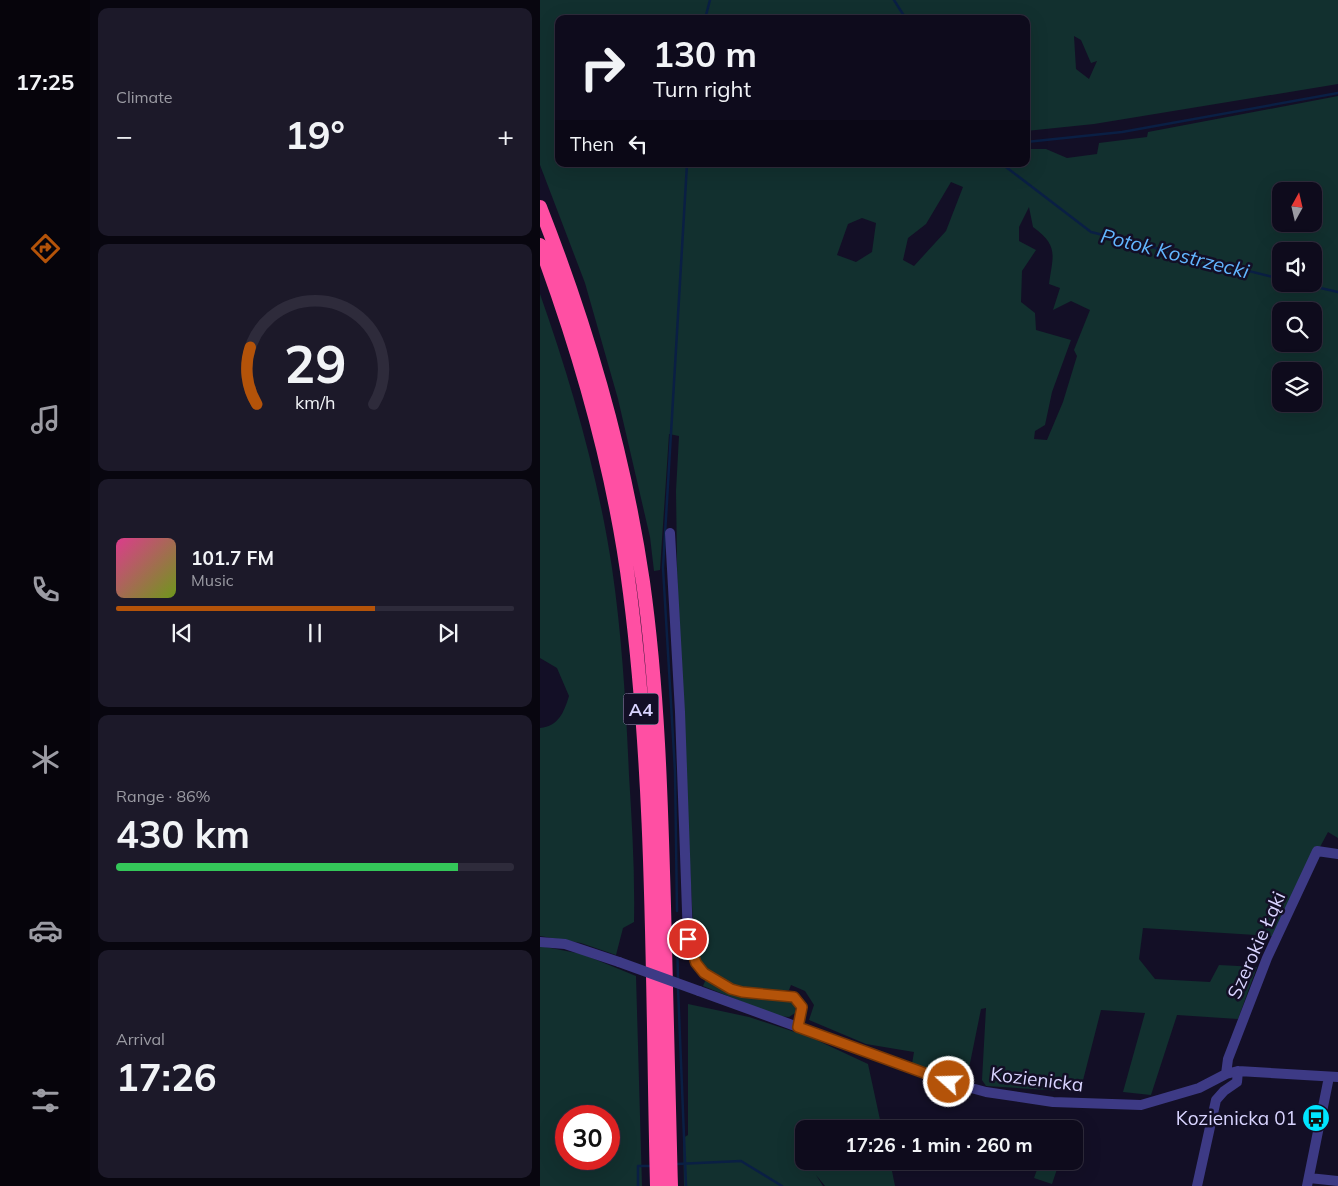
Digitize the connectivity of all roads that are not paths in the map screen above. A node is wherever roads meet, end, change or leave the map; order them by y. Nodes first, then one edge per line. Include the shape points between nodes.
1 (540, 208) edge
2 (540, 246) edge
3 (670, 533) dead end
4 (1338, 854) edge
5 (540, 942) edge
6 (798, 1027) junction
7 (1238, 1071) junction
8 (1226, 1074) junction
9 (1334, 1077) edge
10 (1338, 1181) edge
11 (1308, 1182) edge
12 (657, 1186) edge
13 (671, 1186) edge
14 (1197, 1186) edge

1 - 13 highway, A4 via 570,285 597,372 627,493 643,584 660,793
2 - 12 highway, A4 via 591,401 613,494 630,591 646,792
3 - 6 street via 688,939 692,956 699,969 731,989 750,994 789,995 797,999 802,1007
4 - 8 street, Szerokie Łąki via 1318,851 1267,958 1228,1059
5 - 6 street, Kozienicka, bridge via 565,944
6 - 8 street, Kozienicka via 949,1082 986,1092 1053,1102 1141,1105 1199,1088
7 - 8 street, Kozienicka
7 - 9 street, Kozienicka
7 - 14 street via 1237,1082 1216,1100
9 - 11 street
10 - 11 street

